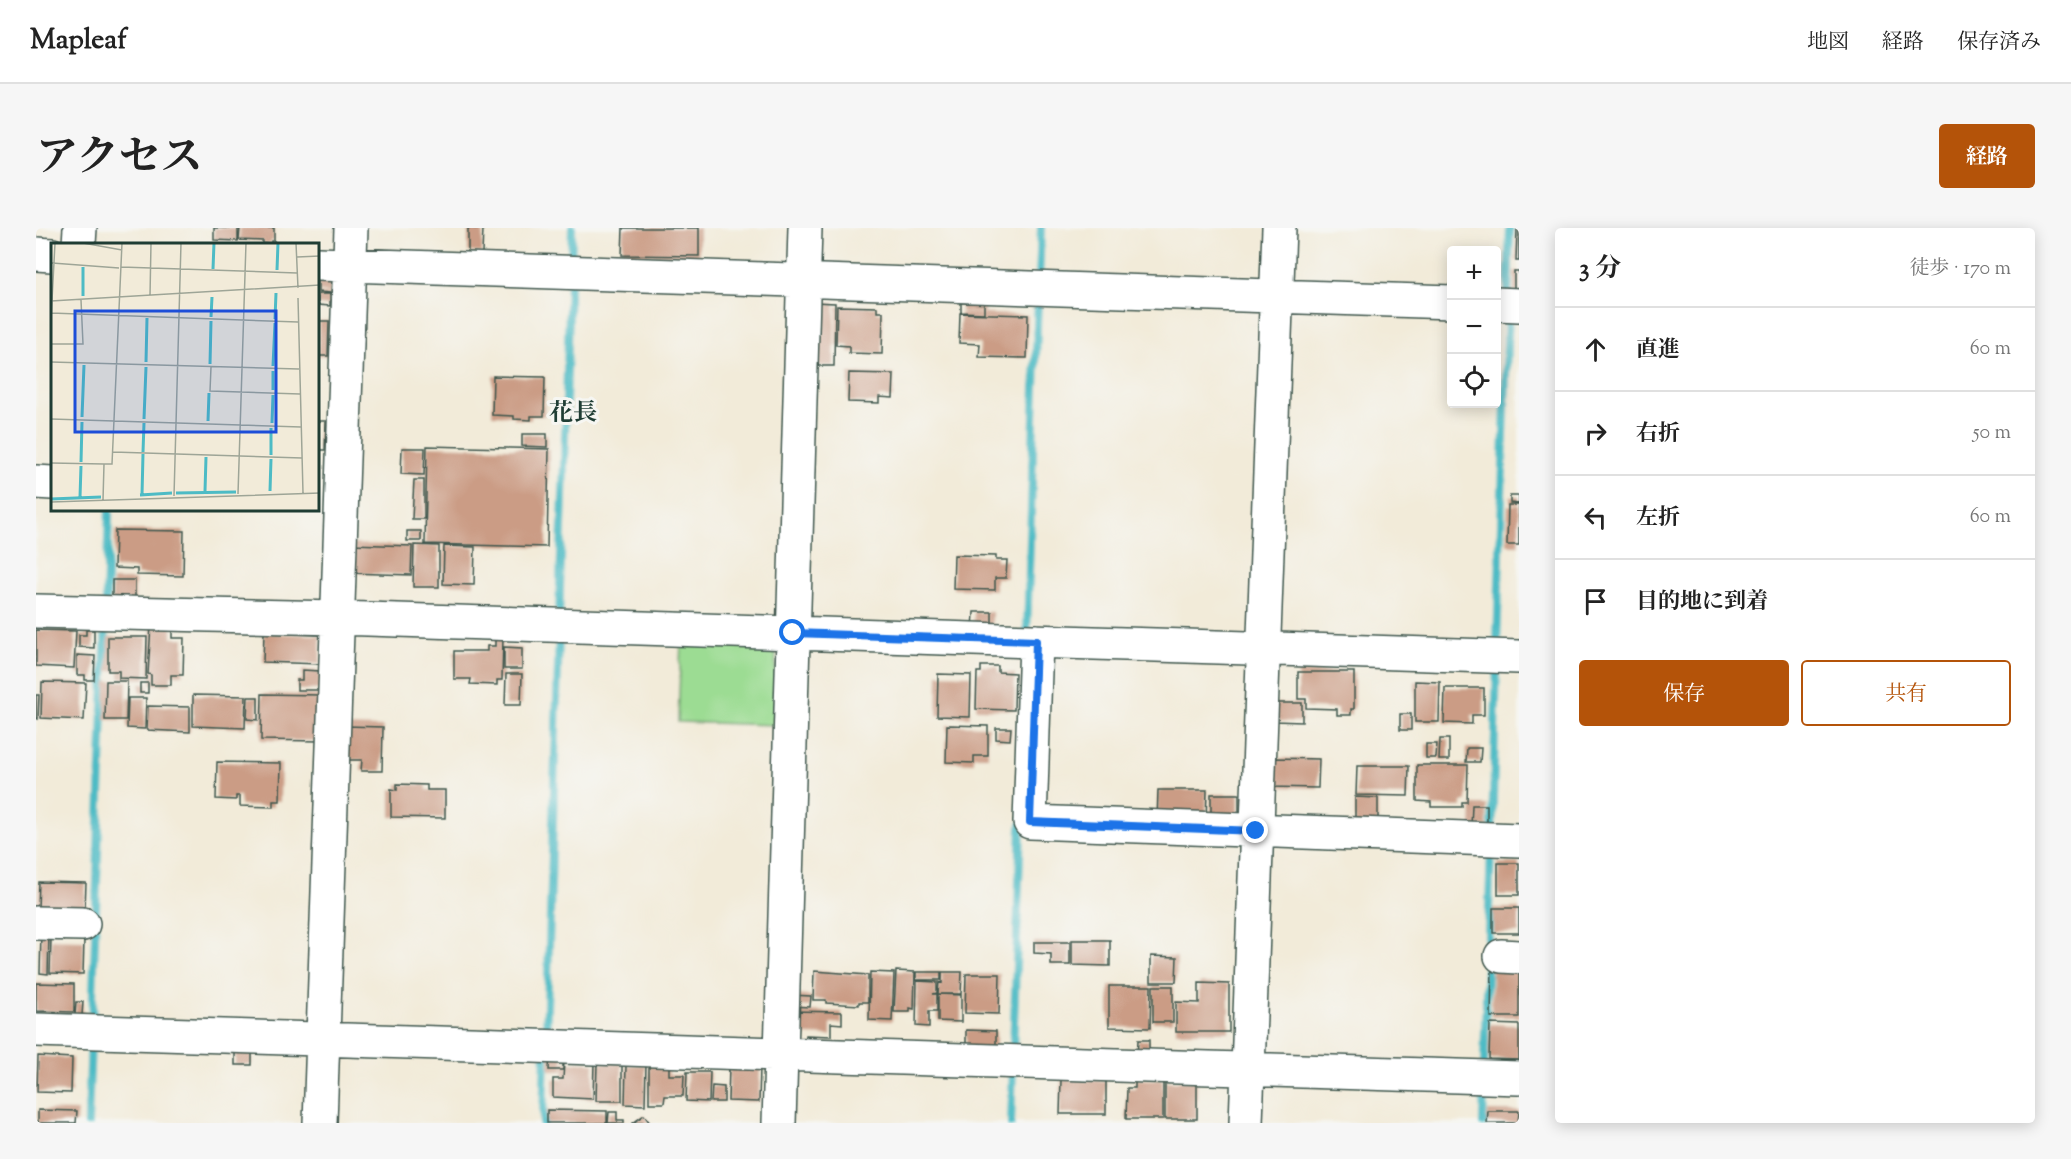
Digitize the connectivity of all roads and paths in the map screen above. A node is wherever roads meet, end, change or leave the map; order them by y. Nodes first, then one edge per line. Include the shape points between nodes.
1 (80, 228) edge
2 (351, 228) edge
3 (805, 228) edge
4 (1279, 228) edge
5 (79, 243) edge
6 (36, 254) edge
7 (51, 255) edge
8 (334, 264) edge
9 (803, 280) junction
10 (1276, 296) junction
11 (1447, 302) edge
12 (1501, 304) edge
13 (1519, 305) edge
14 (332, 404) edge
15 (36, 482) edge
16 (51, 483) edge
17 (36, 611) edge
18 (338, 618) junction
19 (793, 633) junction
20 (1036, 641) junction
21 (1263, 648) junction
22 (1519, 657) edge
23 (1256, 831) junction
24 (1519, 840) edge
25 (36, 923) edge
26 (83, 924) dead end
27 (36, 1030) edge
28 (322, 1040) junction
29 (781, 1054) junction
30 (1247, 1070) junction
31 (1519, 1078) edge
32 (320, 1123) edge
33 (779, 1123) edge
34 (1246, 1123) edge

1 - 5 street
2 - 8 street
3 - 9 street
4 - 10 street
6 - 7 street
8 - 9 street
8 - 14 street
9 - 10 street
9 - 19 street
10 - 11 street
10 - 21 street
12 - 13 street
14 - 18 street
15 - 16 street
17 - 18 street
18 - 19 street
18 - 28 street
19 - 20 street
19 - 29 street
20 - 21 street
20 - 23 street via 1030,822
21 - 22 street
21 - 23 street
23 - 24 street
23 - 30 street
25 - 26 street
27 - 28 street
28 - 29 street
28 - 32 street
29 - 30 street
29 - 33 street
30 - 31 street
30 - 34 street

